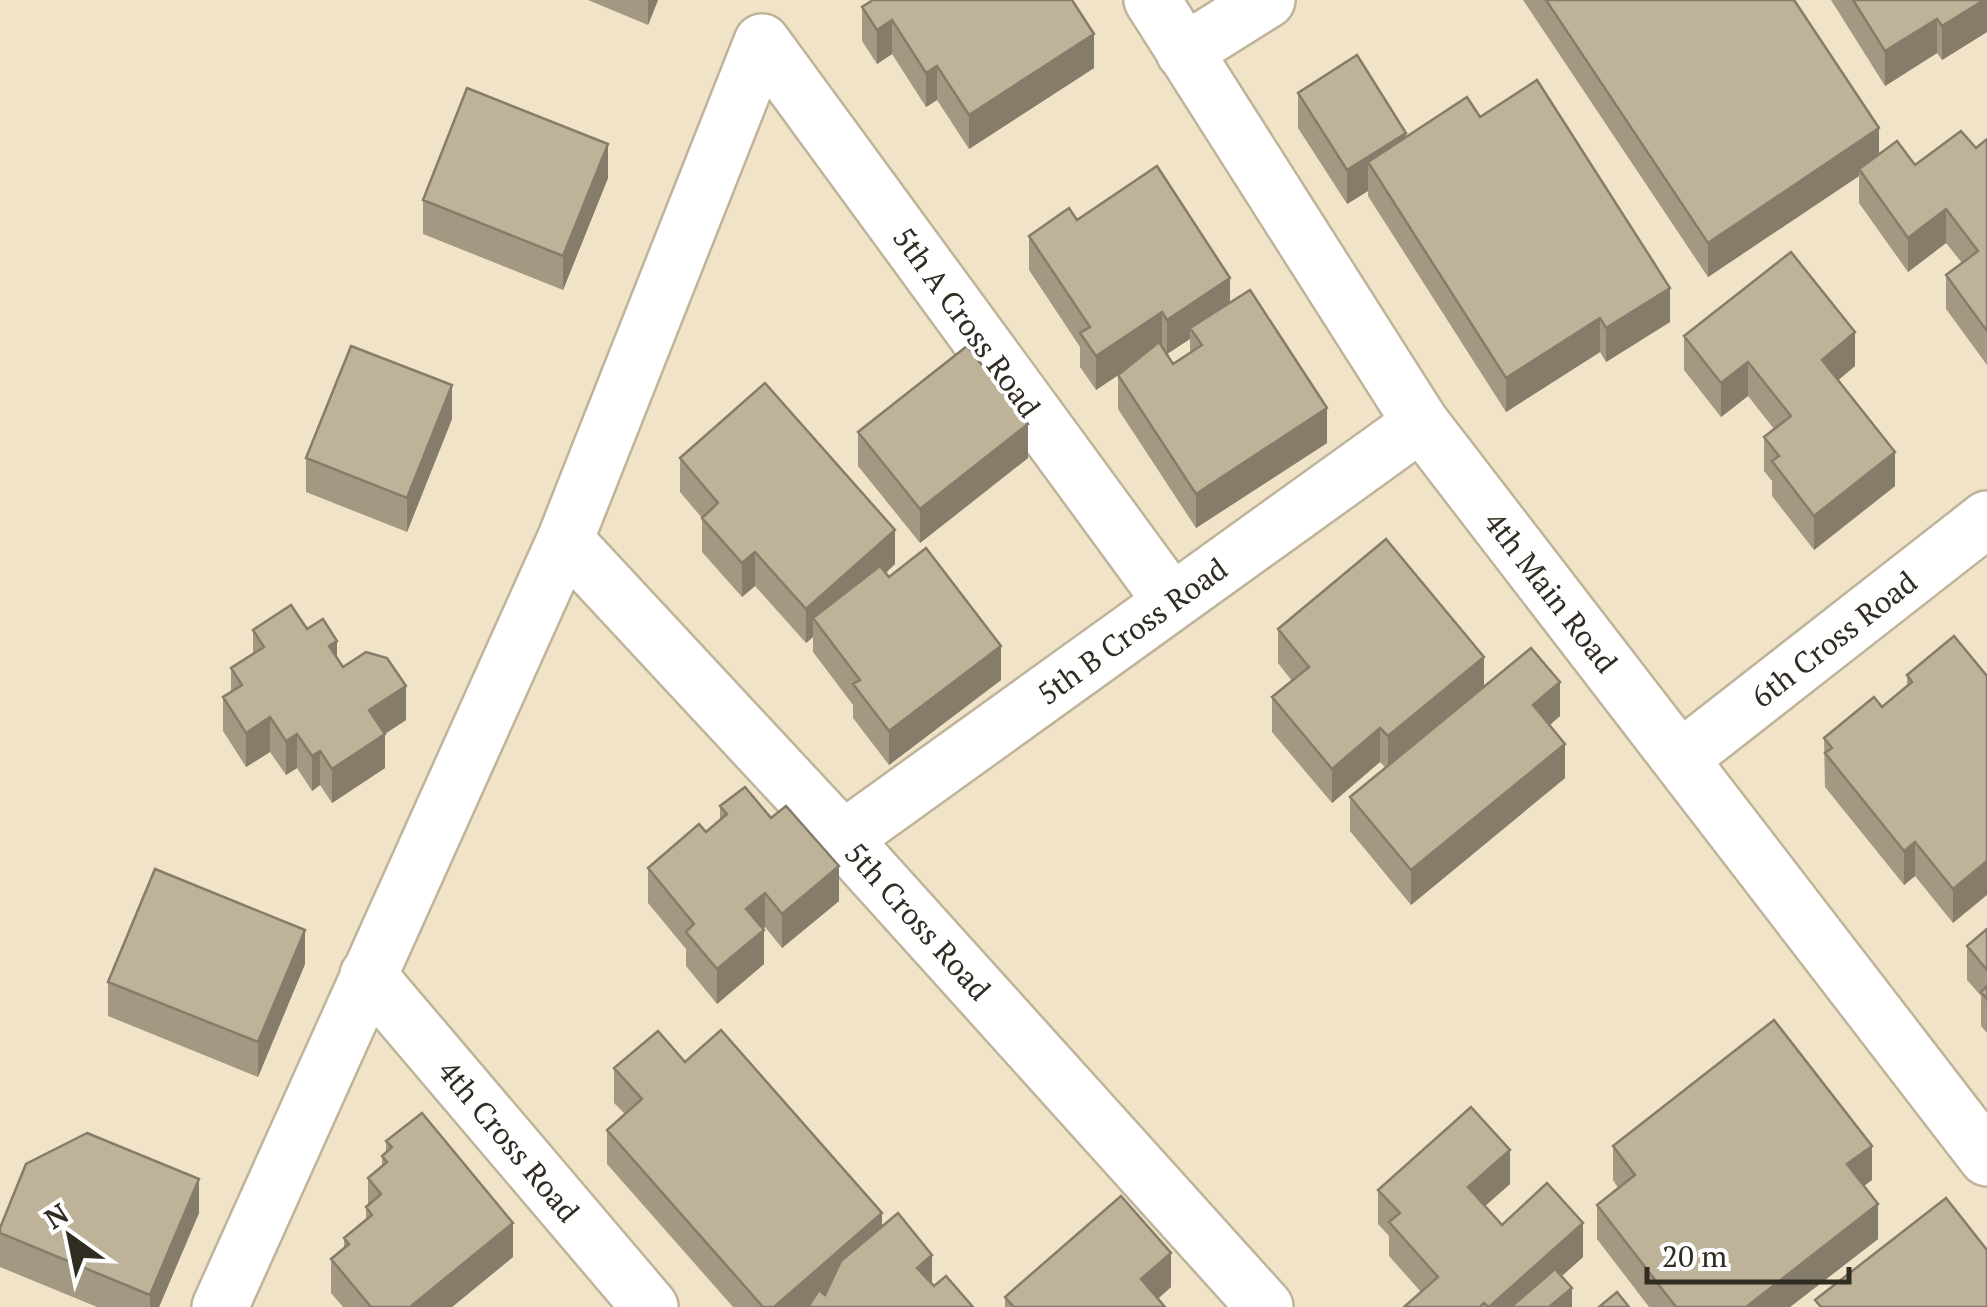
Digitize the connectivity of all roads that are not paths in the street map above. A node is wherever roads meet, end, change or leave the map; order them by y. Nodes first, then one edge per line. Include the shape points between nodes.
1 (1152, 0) edge
2 (1267, 0) edge
3 (1184, 52) junction
4 (1421, 423) junction
5 (1987, 519) edge
6 (565, 540) junction
7 (1172, 602) junction
8 (1680, 759) junction
9 (843, 839) junction
10 (368, 975) junction
11 (1987, 1158) edge
12 (220, 1307) edge
13 (650, 1307) edge
14 (1265, 1307) edge

1 - 3 street, 4th Main Road
2 - 3 street
3 - 4 street, 4th Main Road
4 - 7 street, 5th B Cross Road
4 - 8 street, 4th Main Road
5 - 8 street, 6th Cross Road
6 - 7 street, 5th A Cross Road via 762,42
6 - 9 street, 5th Cross Road
6 - 10 street
7 - 9 street, 5th B Cross Road
8 - 11 street, 4th Main Road
9 - 14 street, 5th Cross Road
10 - 12 street
10 - 13 street, 4th Cross Road

